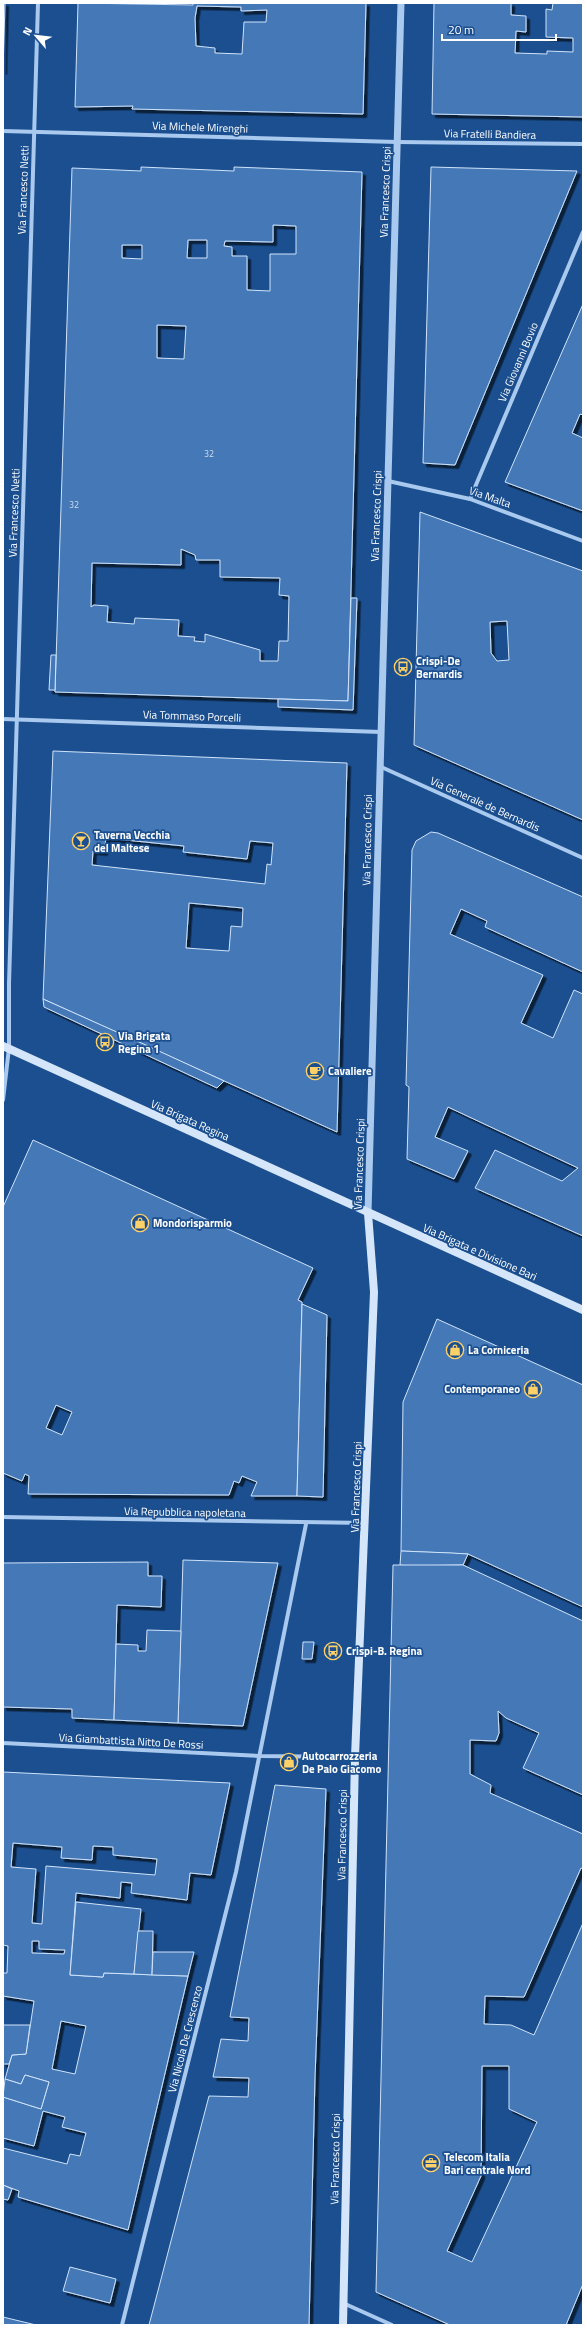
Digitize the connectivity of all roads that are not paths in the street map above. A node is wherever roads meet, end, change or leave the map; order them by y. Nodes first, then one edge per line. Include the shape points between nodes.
1 (38, 3) edge
2 (401, 3) edge
3 (3, 131) edge
4 (33, 131) junction
5 (397, 142) junction
6 (583, 144) edge
7 (583, 232) edge
8 (388, 481) junction
9 (470, 499) junction
10 (583, 541) edge
11 (3, 719) edge
12 (18, 719) junction
13 (381, 732) junction
14 (379, 766) junction
15 (583, 858) edge
16 (6, 1047) edge
17 (3, 1100) edge
18 (368, 1213) junction
19 (583, 1310) edge
20 (3, 1517) edge
21 (366, 1523) junction
22 (306, 1524) junction
23 (3, 1743) edge
24 (259, 1756) junction
25 (355, 1757) junction
26 (343, 2303) junction
27 (122, 2325) edge
28 (343, 2325) edge
29 (392, 2325) edge

1 - 4 street, Via Francesco Netti
2 - 5 street, Via Francesco Crispi
3 - 4 street, Via Michele Mirenghi
4 - 5 street, Via Michele Mirenghi
4 - 12 street, Via Francesco Netti
5 - 6 street, Via Fratelli Bandiera
5 - 8 street, Via Francesco Crispi
7 - 9 street, Via Giovanni Bovio
8 - 9 street, Via Malta
8 - 13 street, Via Francesco Crispi
9 - 10 street, Via Malta
11 - 12 street, Via Tommaso Porcelli
12 - 13 street, Via Tommaso Porcelli
12 - 16 street, Via Francesco Netti
13 - 14 street, Via Francesco Crispi
14 - 15 street, Via Generale de Bernardis
14 - 18 street, Via Francesco Crispi
16 - 17 street, Via Francesco Netti
16 - 18 main road, Via Brigata Regina
18 - 19 main road, Via Brigata e Divisione Bari
18 - 21 main road, Via Francesco Crispi via 374,1292
20 - 22 street, Via Repubblica napoletana
21 - 22 street, Via Repubblica napoletana
21 - 25 main road, Via Francesco Crispi
22 - 24 street, Via Nicola De Crescenzo
23 - 24 street, Via Giambattista Nitto De Rossi
24 - 25 street, Via Giambattista Nitto De Rossi
24 - 27 street, Via Nicola De Crescenzo via 236,1872
25 - 26 main road, Via Francesco Crispi
26 - 28 main road, Via Francesco Crispi
26 - 29 street

